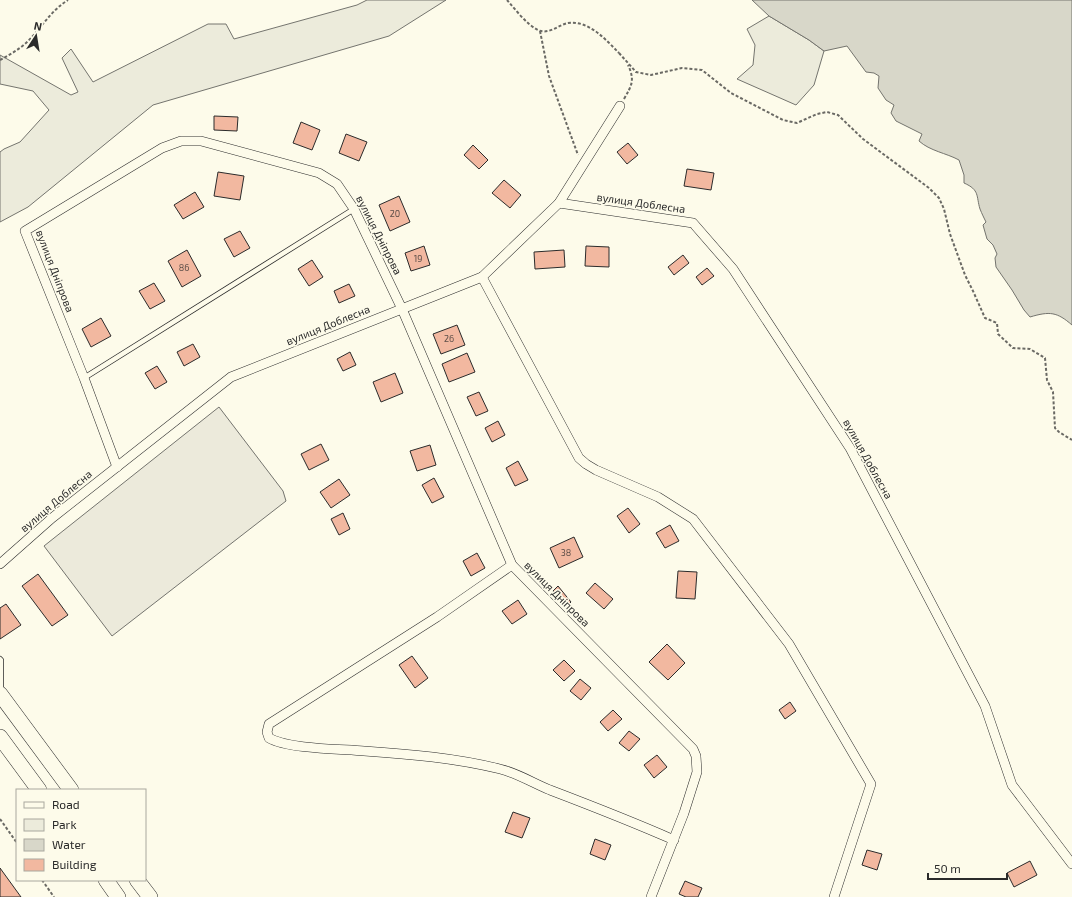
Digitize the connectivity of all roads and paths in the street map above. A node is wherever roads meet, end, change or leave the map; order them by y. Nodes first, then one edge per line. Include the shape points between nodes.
1 (68, 0) edge
2 (507, 0) edge
3 (540, 31) junction
4 (619, 53) junction
5 (0, 60) edge
6 (620, 106) joint
7 (582, 166) junction
8 (559, 203) junction
9 (354, 209) junction
10 (482, 277) junction
11 (402, 309) junction
12 (84, 378) junction
13 (1072, 440) edge
14 (117, 467) junction
15 (0, 564) edge
16 (512, 565) junction
17 (0, 659) edge
18 (0, 694) edge
19 (0, 737) edge
20 (38, 789) edge
21 (70, 789) edge
22 (0, 819) edge
23 (674, 840) junction
24 (16, 842) edge
25 (1072, 864) edge
26 (43, 881) edge
27 (107, 881) edge
28 (138, 881) edge
29 (54, 897) edge
30 (118, 897) edge
31 (150, 897) edge
32 (651, 897) edge
33 (834, 897) edge

1 - 5 path via 50,15 19,49
2 - 3 path
3 - 4 path via 550,31 566,24 579,23 598,33
3 - 7 path via 549,76
4 - 6 path via 632,74 632,85
4 - 13 path via 636,72 650,75 682,68 702,70 731,93 783,120 797,123 827,112 838,115 863,139 929,188 939,198 944,209 965,275 985,318 997,323 998,334 1013,348 1030,349 1045,358 1047,380 1053,392 1054,428
6 - 7 street
7 - 8 street
8 - 10 street, вулиця Доблесна
8 - 25 street, вулиця Доблесна via 694,223 733,269 850,448 985,706 1012,785
9 - 11 street, вулиця Дніпрова
9 - 12 lane
9 - 12 street, вулиця Дніпрова via 337,184 319,173 201,141 181,141 162,148 25,231
10 - 11 street, вулиця Доблесна
10 - 33 street via 579,458 596,470 658,498 694,519 789,644 871,784
11 - 14 street, вулиця Доблесна via 230,377
11 - 16 street, вулиця Дніпрова
12 - 14 street, вулиця Дніпрова
14 - 15 street, вулиця Доблесна via 52,518
16 - 23 street, вулиця Дніпрова via 693,749 697,772
16 - 23 street via 437,617 269,724 269,738 276,742 299,746 448,759 501,769 631,820
17 - 18 lane
18 - 21 main road
19 - 20 main road
22 - 24 path
23 - 32 street
26 - 29 path
27 - 30 main road
28 - 31 main road

